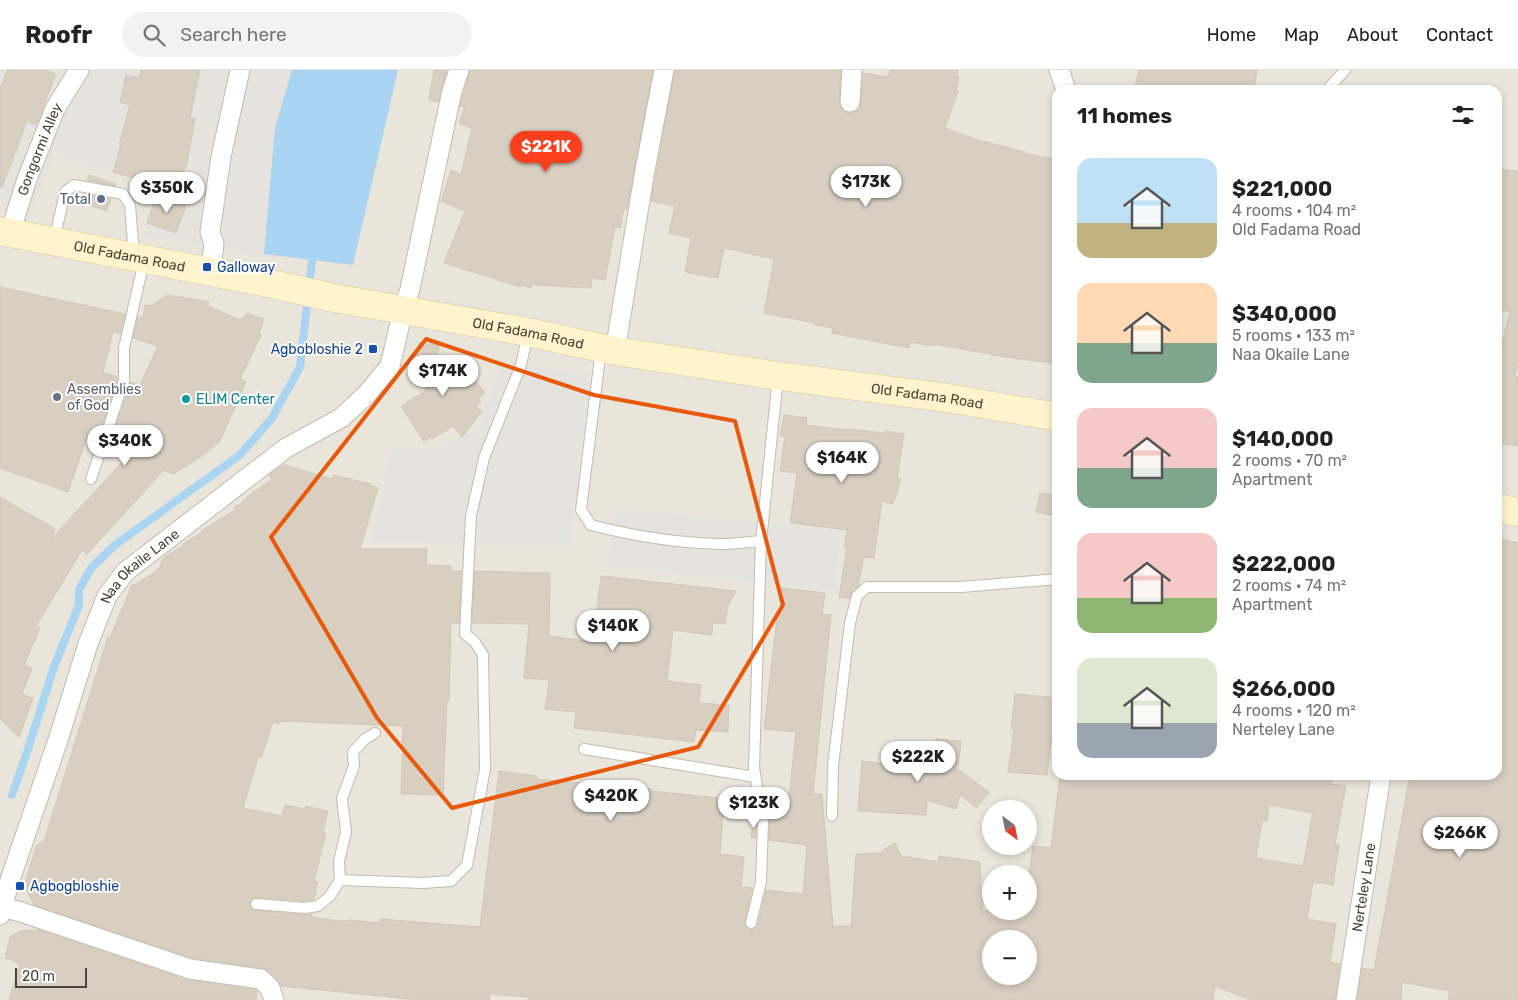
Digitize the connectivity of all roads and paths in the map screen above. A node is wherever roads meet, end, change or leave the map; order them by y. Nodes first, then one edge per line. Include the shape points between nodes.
1 (79, 70) edge
2 (240, 70) edge
3 (458, 70) edge
4 (664, 70) edge
5 (852, 70) edge
6 (1059, 70) edge
7 (1345, 70) edge
8 (1064, 85) edge
9 (1332, 85) edge
10 (850, 102) dead end
11 (5, 232) edge
12 (53, 242) junction
13 (139, 259) junction
14 (210, 273) junction
15 (403, 310) junction
16 (528, 332) junction
17 (608, 350) junction
18 (779, 376) junction
19 (1052, 415) edge
20 (91, 479) dead end
21 (1502, 509) edge
22 (1518, 512) edge
23 (761, 541) junction
24 (1052, 579) edge
25 (375, 734) dead end
26 (584, 749) dead end
27 (755, 777) junction
28 (1380, 780) edge
29 (832, 816) dead end
30 (340, 880) junction
31 (256, 904) dead end
32 (1, 911) edge
33 (751, 923) dead end
34 (274, 1000) edge
35 (1346, 1000) edge

1 - 11 street, Gongormi Alley via 55,109
2 - 14 street via 221,157 210,232 214,244
3 - 15 street, Naa Okaile Lane
4 - 17 street
5 - 10 street
6 - 8 street
7 - 9 lane
11 - 12 street, Old Fadama Road
12 - 13 street, Old Fadama Road
12 - 13 lane via 66,192 74,184 123,194 130,205
13 - 14 street, Old Fadama Road
13 - 20 lane via 124,348 124,381
14 - 15 street, Old Fadama Road
15 - 16 street, Old Fadama Road
15 - 32 street, Naa Okaile Lane via 390,366 366,395 341,418 286,448 125,572 107,596 88,644
16 - 17 street, Old Fadama Road
16 - 30 lane via 521,365 484,458 472,516 465,634 482,654 485,769 467,865 451,881
17 - 18 street, Old Fadama Road
17 - 23 lane via 581,510 591,525 620,533 682,542 723,544
18 - 19 street, Old Fadama Road
18 - 23 lane
21 - 22 street
23 - 27 lane
24 - 29 lane via 961,587 867,587 857,596 850,622 833,766
25 - 30 lane via 364,739 353,752 354,766 342,798 346,832 339,861
26 - 27 lane
27 - 33 lane via 763,822 761,882
28 - 35 street, Nerteley Lane
30 - 31 lane via 330,896 318,906
32 - 34 street via 21,912 190,969 261,979 270,988

